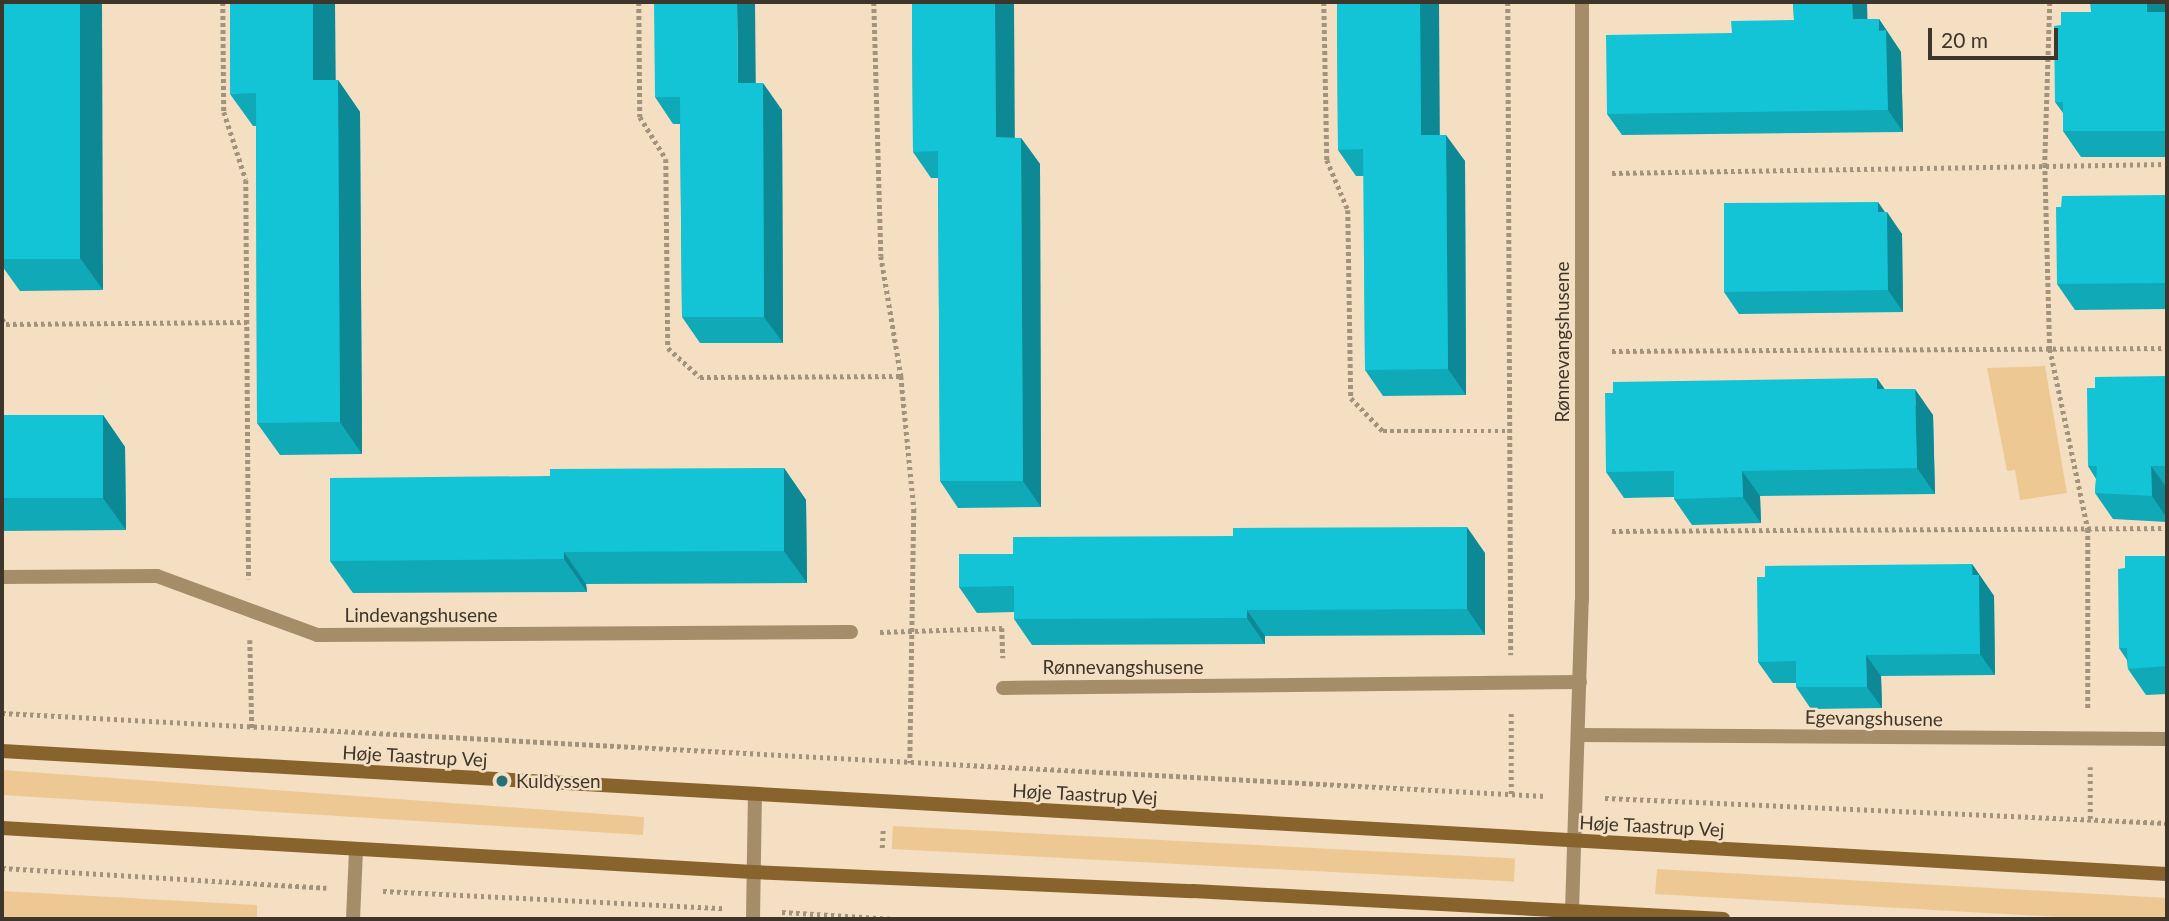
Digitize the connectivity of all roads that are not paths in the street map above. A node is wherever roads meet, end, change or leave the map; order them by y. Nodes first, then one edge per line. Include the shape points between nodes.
1 (1582, 2) edge
2 (2, 577) edge
3 (851, 632) road end
4 (1580, 682) junction
5 (1003, 688) road end
6 (1580, 735) junction
7 (2167, 739) edge
8 (2, 751) edge
9 (755, 795) junction
10 (2, 828) edge
11 (1575, 841) junction
12 (356, 849) junction
13 (754, 872) junction
14 (2167, 874) edge
15 (1572, 911) junction
16 (353, 919) edge
17 (753, 919) edge
18 (1723, 919) edge

1 - 4 street, Rønnevangshusene
2 - 3 street, Lindevangshusene via 157,576 317,635
4 - 5 street, Rønnevangshusene
4 - 6 street, Rønnevangshusene
6 - 7 street, Egevangshusene
6 - 11 street, Rønnevangshusene
8 - 9 street, Høje Taastrup Vej
9 - 11 street, Høje Taastrup Vej
9 - 13 street
10 - 12 street
11 - 14 street, Høje Taastrup Vej
11 - 15 street, Rønnevangshusene
12 - 13 street
12 - 16 street
13 - 15 street
13 - 17 street
15 - 18 street

